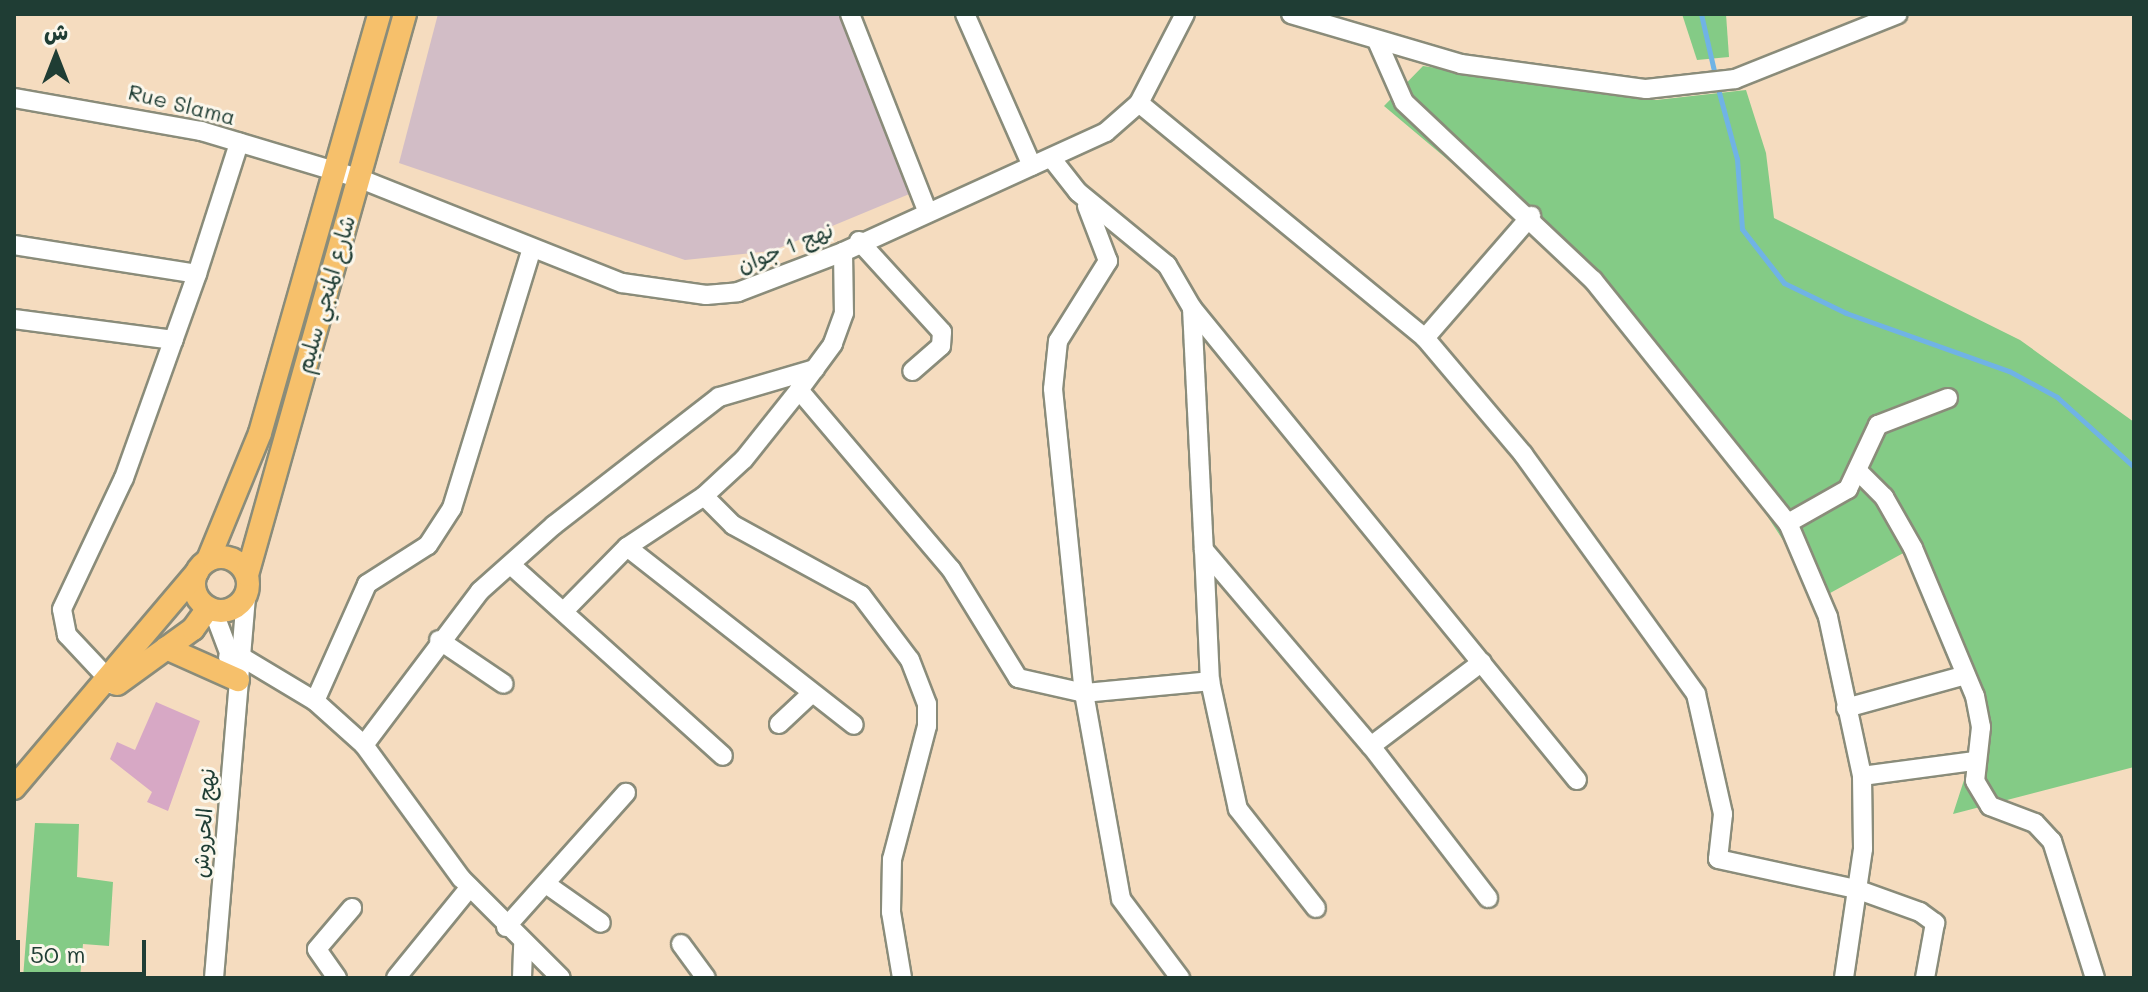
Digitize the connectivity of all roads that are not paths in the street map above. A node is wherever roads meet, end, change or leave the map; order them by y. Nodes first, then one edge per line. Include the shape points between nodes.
1 (379, 14) edge
2 (405, 14) edge
3 (850, 14) edge
4 (965, 14) edge
5 (1185, 14) edge
6 (1291, 14) edge
7 (1898, 14) edge
8 (1378, 43) junction
9 (14, 98) edge
10 (1139, 103) junction
11 (239, 143) junction
12 (1052, 159) junction
13 (1032, 166) junction
14 (335, 170) junction
15 (358, 178) junction
16 (1078, 192) junction
17 (927, 210) junction
18 (1531, 216) junction
19 (14, 245) edge
20 (851, 246) junction
21 (531, 252) junction
22 (197, 274) junction
23 (1192, 308) junction
24 (14, 319) edge
25 (1425, 338) junction
26 (174, 340) junction
27 (815, 369) junction
28 (912, 371) dead end
29 (799, 390) junction
30 (1948, 398) dead end
31 (1861, 474) junction
32 (704, 496) junction
33 (1788, 523) junction
34 (627, 547) junction
35 (1204, 550) junction
36 (511, 565) junction
37 (202, 566) junction
38 (246, 585) junction
39 (210, 609) junction
40 (565, 610) junction
41 (439, 640) junction
42 (166, 648) junction
43 (1482, 662) junction
44 (236, 666) junction
45 (1966, 675) junction
46 (1210, 681) junction
47 (504, 684) dead end
48 (109, 686) junction
49 (1084, 693) junction
50 (810, 695) junction
51 (315, 701) junction
52 (1846, 708) junction
53 (779, 724) dead end
54 (854, 725) dead end
55 (364, 745) junction
56 (1371, 746) junction
57 (723, 756) dead end
58 (1975, 761) junction
59 (1862, 776) junction
60 (1577, 780) dead end
61 (14, 788) edge
62 (626, 793) dead end
63 (546, 884) junction
64 (470, 887) junction
65 (1856, 889) junction
66 (1488, 898) dead end
67 (352, 908) dead end
68 (1316, 908) dead end
69 (601, 923) dead end
70 (506, 927) junction
71 (681, 944) dead end
72 (523, 945) junction
73 (214, 978) edge
74 (337, 978) edge
75 (396, 978) edge
76 (522, 978) edge
77 (561, 978) edge
78 (706, 978) edge
79 (902, 978) edge
80 (1180, 978) edge
81 (1844, 978) edge
82 (1925, 978) edge
83 (2095, 978) edge

1 - 14 main road, شارع المنجي سليم
2 - 15 main road, شارع المنجي سليم
3 - 17 street
4 - 13 street
5 - 10 street, نهج 1 جوان
6 - 8 street
7 - 8 street via 1735,79 1646,89 1513,75
8 - 18 street via 1404,102
9 - 11 street, Rue Slama via 131,115
10 - 12 street, نهج 1 جوان via 1106,132
10 - 25 street
11 - 14 street, Rue Slama
11 - 22 street
12 - 13 street, نهج 1 جوان
12 - 16 street
13 - 17 street, نهج 1 جوان
14 - 15 street, نهج 1 جوان
14 - 37 main road, شارع المنجي سليم via 260,433
15 - 21 street, نهج 1 جوان
15 - 38 main road, شارع المنجي سليم
16 - 23 street via 1167,265
16 - 49 street via 1108,251 1106,269 1064,328 1054,356
17 - 20 street, نهج 1 جوان
18 - 25 street
18 - 33 street via 1657,353
19 - 22 street
20 - 21 street, نهج 1 جوان via 738,292 706,295 662,293
20 - 27 street via 844,313
20 - 28 street via 942,332 941,346
21 - 51 street via 452,508 428,545 367,584
22 - 26 street
23 - 35 street
23 - 43 street
24 - 26 street
25 - 65 street via 1506,432 1683,669 1716,772 1723,814 1718,859
26 - 48 street via 124,478 62,609 67,635
27 - 29 street
27 - 36 street via 719,397
29 - 32 street
29 - 49 street via 951,569 1018,678
30 - 31 street via 1871,431
31 - 33 street
31 - 45 street via 1884,497 1913,548
32 - 34 street
32 - 79 street via 733,525 861,595 910,660 927,704 927,726 892,859 891,912
33 - 52 street via 1823,602
34 - 40 street
34 - 50 street
35 - 46 street
35 - 56 street
36 - 40 street
36 - 41 street
37 - 38 main road via 231,559
37 - 39 main road via 197,596
37 - 48 main road, شارع المنجي سليم
38 - 39 main road via 236,607
38 - 44 street, نهج الحروش
39 - 42 main road
39 - 44 street
40 - 57 street
41 - 47 street
41 - 55 street
42 - 44 main road
42 - 48 main road
43 - 56 street
43 - 60 street
44 - 51 street
44 - 73 street, نهج الحروش
45 - 52 street
45 - 58 street via 1981,727
46 - 49 street
46 - 68 street via 1238,809
48 - 61 main road
49 - 80 street via 1121,899
50 - 53 street
50 - 54 street
51 - 55 street
52 - 59 street
55 - 64 street
56 - 66 street
58 - 59 street
58 - 83 street via 1986,802 2035,823 2052,841
59 - 65 street
62 - 63 street
63 - 69 street
63 - 70 street
64 - 70 street
64 - 75 street
65 - 81 street
65 - 82 street via 1935,923
67 - 74 street via 317,949
70 - 72 street
71 - 78 street
72 - 76 street
72 - 77 street

